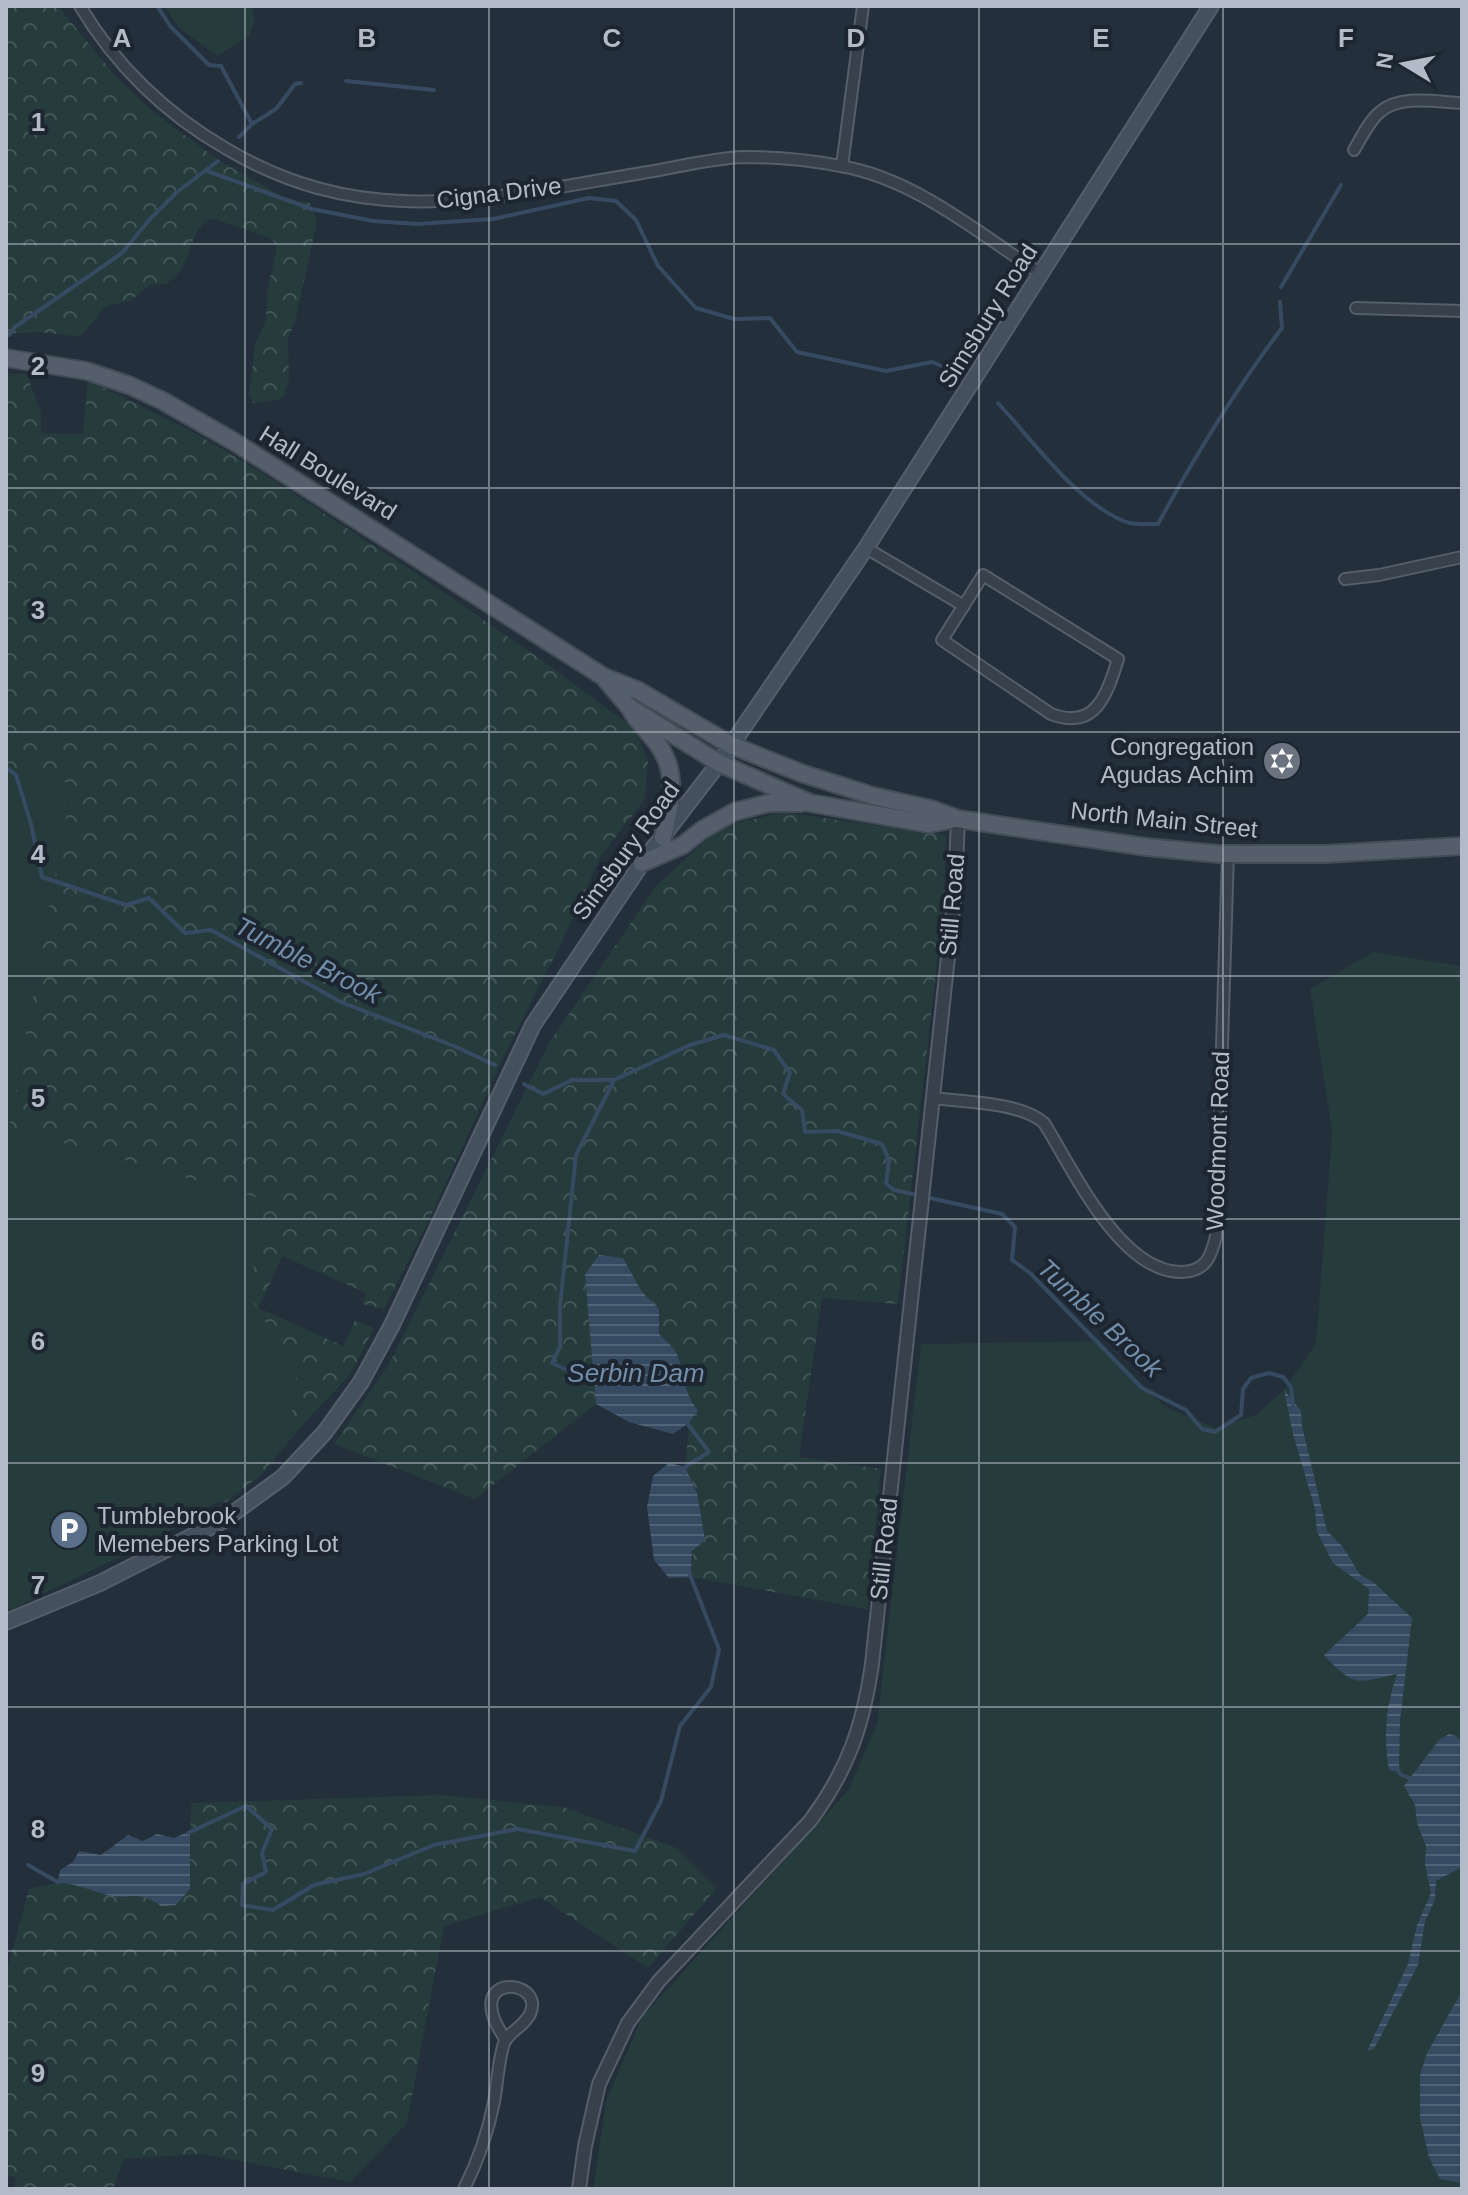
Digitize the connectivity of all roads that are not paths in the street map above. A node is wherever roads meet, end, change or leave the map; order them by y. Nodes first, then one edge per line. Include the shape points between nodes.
1 (80, 6) edge
2 (863, 6) edge
3 (1211, 6) edge
4 (1462, 103) edge
5 (1354, 150) dead end
6 (842, 166) junction
7 (1041, 274) junction
8 (1356, 308) dead end
9 (1462, 311) edge
10 (6, 358) edge
11 (866, 548) junction
12 (1462, 557) edge
13 (1345, 579) dead end
14 (964, 606) junction
15 (604, 677) junction
16 (629, 707) junction
17 (731, 745) junction
18 (719, 763) junction
19 (810, 803) junction
20 (958, 819) junction
21 (663, 837) junction
22 (1462, 846) edge
23 (1228, 854) junction
24 (642, 863) junction
25 (933, 1098) junction
26 (6, 1622) edge
27 (506, 2040) junction
28 (464, 2189) edge
29 (579, 2189) edge

1 - 6 street, Cigna Drive via 122,64 162,104 208,138 307,187 344,196 472,201 741,157
2 - 6 street
3 - 7 main road, Simsbury Road
4 - 5 street via 1390,105 1377,114
6 - 7 street, Cigna Drive via 927,199
7 - 11 main road, Simsbury Road
8 - 9 street
10 - 15 main road, Hall Boulevard via 107,377 173,406
11 - 14 street
11 - 17 main road, Simsbury Road
12 - 13 street
14 - 14 street via 942,640 1051,714 1081,719 1095,710 1118,659 983,575
15 - 16 main road, Hall Boulevard
15 - 17 main road, Hall Boulevard via 637,690
16 - 18 main road, Hall Boulevard
16 - 21 main road via 668,763 672,785
17 - 18 main road, Simsbury Road
17 - 20 main road, North Main Street via 815,778
18 - 19 main road, North Main Street
18 - 21 main road, Simsbury Road
19 - 20 main road, North Main Street via 929,824
19 - 24 main road via 769,803 734,812 683,845
20 - 23 main road, North Main Street
20 - 25 street, Still Road
21 - 24 main road, Simsbury Road
22 - 23 main road, North Main Street
23 - 25 street, Woodmont Road via 1216,1236 1204,1266 1176,1272 1136,1256 1114,1234 1037,1116
24 - 26 main road, Simsbury Road via 533,1025 392,1325 361,1382 312,1448 283,1477 224,1520 100,1583
25 - 29 street, Still Road via 872,1664 856,1740 829,1796 810,1821 659,1981 628,2023 599,2084
27 - 27 street via 532,2010 526,1992 513,1986 493,1995 490,2009
27 - 28 street via 486,2136

